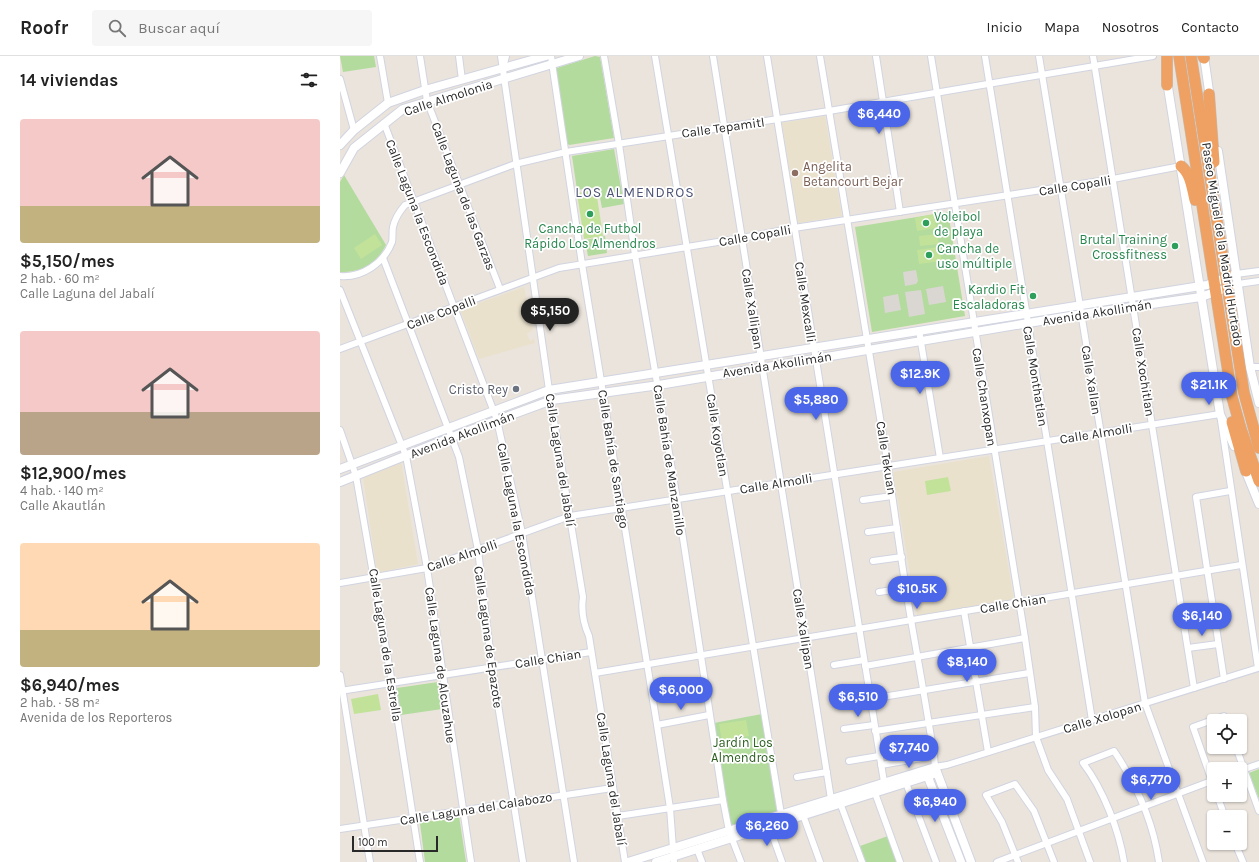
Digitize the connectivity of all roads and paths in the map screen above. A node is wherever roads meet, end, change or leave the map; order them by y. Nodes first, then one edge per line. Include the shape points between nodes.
1 (380, 56) edge
2 (420, 56) edge
3 (459, 56) edge
4 (500, 56) edge
5 (506, 56) edge
6 (546, 56) edge
7 (551, 56) edge
8 (579, 56) edge
9 (604, 56) edge
10 (655, 56) edge
11 (713, 56) edge
12 (767, 56) edge
13 (820, 56) edge
14 (876, 56) edge
15 (931, 56) edge
16 (985, 56) edge
17 (1039, 56) edge
18 (1093, 56) edge
19 (1153, 56) edge
20 (1162, 56) edge
21 (1167, 56) edge
22 (1179, 56) edge
23 (1191, 56) edge
24 (1204, 57) edge
25 (552, 65) junction
26 (1095, 66) junction
27 (503, 69) junction
28 (1043, 75) junction
29 (340, 79) edge
30 (503, 79) junction
31 (462, 80) junction
32 (989, 85) junction
33 (1167, 85) junction
34 (425, 90) junction
35 (937, 94) junction
36 (1209, 94) junction
37 (427, 101) junction
38 (388, 102) junction
39 (883, 102) junction
40 (829, 111) junction
41 (777, 119) junction
42 (384, 123) junction
43 (724, 127) junction
44 (354, 130) junction
45 (668, 135) junction
46 (619, 144) junction
47 (340, 145) edge
48 (566, 152) junction
49 (515, 164) junction
50 (1181, 166) junction
51 (340, 172) edge
52 (1113, 179) junction
53 (460, 183) junction
54 (1061, 187) junction
55 (1007, 195) junction
56 (413, 201) junction
57 (953, 204) junction
58 (900, 212) junction
59 (847, 220) junction
60 (794, 228) junction
61 (742, 238) junction
62 (1220, 244) junction
63 (687, 247) junction
64 (1209, 247) junction
65 (635, 255) junction
66 (383, 258) junction
67 (582, 264) junction
68 (1259, 271) edge
69 (1236, 274) junction
70 (340, 276) edge
71 (532, 277) junction
72 (1259, 281) edge
73 (1238, 284) junction
74 (1200, 286) junction
75 (1220, 286) junction
76 (500, 289) junction
77 (340, 290) edge
78 (1132, 297) junction
79 (1201, 297) junction
80 (1080, 305) junction
81 (454, 306) junction
82 (1133, 306) junction
83 (1026, 313) junction
84 (1082, 314) junction
85 (973, 321) junction
86 (1028, 323) junction
87 (407, 325) junction
88 (919, 330) junction
89 (975, 332) junction
90 (867, 338) junction
91 (359, 342) junction
92 (921, 342) junction
93 (814, 346) junction
94 (340, 349) edge
95 (869, 350) junction
96 (760, 355) junction
97 (1226, 356) junction
98 (815, 358) junction
99 (706, 364) junction
100 (762, 366) junction
101 (1250, 367) junction
102 (1259, 367) edge
103 (657, 373) junction
104 (708, 376) junction
105 (602, 381) junction
106 (659, 385) junction
107 (549, 390) junction
108 (603, 392) junction
109 (1244, 393) junction
110 (552, 400) junction
111 (1259, 403) edge
112 (494, 410) junction
113 (1220, 414) junction
114 (498, 420) junction
115 (1152, 424) junction
116 (448, 428) junction
117 (1259, 429) edge
118 (340, 430) edge
119 (1101, 432) junction
120 (452, 437) junction
121 (1047, 441) junction
122 (401, 445) junction
123 (1259, 448) edge
124 (994, 449) junction
125 (406, 456) junction
126 (940, 458) junction
127 (352, 465) junction
128 (888, 466) junction
129 (340, 469) edge
130 (1246, 471) junction
131 (834, 474) junction
132 (356, 476) junction
133 (1259, 481) edge
134 (340, 482) edge
135 (781, 483) junction
136 (728, 491) junction
137 (1230, 491) junction
138 (892, 496) junction
139 (677, 499) junction
140 (863, 500) dead end
141 (1259, 504) edge
142 (622, 508) junction
143 (570, 516) junction
144 (897, 528) junction
145 (868, 532) dead end
146 (522, 533) junction
147 (478, 550) junction
148 (902, 557) junction
149 (873, 561) dead end
150 (1241, 565) junction
151 (427, 568) junction
152 (1207, 571) junction
153 (1176, 576) junction
154 (375, 578) junction
155 (340, 583) edge
156 (1126, 584) junction
157 (906, 588) junction
158 (879, 592) dead end
159 (1071, 594) junction
160 (1018, 602) junction
161 (1213, 610) junction
162 (964, 611) junction
163 (1182, 615) junction
164 (911, 620) junction
165 (859, 629) junction
166 (806, 638) junction
167 (1024, 638) junction
168 (1218, 644) junction
169 (753, 647) junction
170 (970, 648) junction
171 (1188, 648) junction
172 (591, 652) junction
173 (700, 655) junction
174 (918, 657) junction
175 (542, 659) junction
176 (864, 663) junction
177 (646, 664) junction
178 (834, 665) dead end
179 (492, 667) junction
180 (595, 673) junction
181 (1029, 673) junction
182 (340, 675) edge
183 (442, 675) junction
184 (1224, 679) junction
185 (976, 681) junction
186 (392, 683) junction
187 (1194, 688) junction
188 (341, 691) edge
189 (924, 691) junction
190 (870, 696) junction
191 (839, 698) dead end
192 (1145, 703) junction
193 (1035, 707) junction
194 (709, 715) junction
195 (982, 715) junction
196 (1092, 720) junction
197 (929, 723) junction
198 (1207, 723) edge
199 (657, 725) junction
200 (875, 728) junction
201 (844, 729) dead end
202 (1036, 737) junction
203 (988, 752) junction
204 (879, 756) junction
205 (934, 756) junction
206 (849, 761) dead end
207 (1259, 764) edge
208 (881, 765) junction
209 (1207, 766) edge
210 (1247, 768) edge
211 (936, 770) junction
212 (827, 772) junction
213 (926, 773) junction
214 (797, 777) dead end
215 (884, 782) junction
216 (1247, 782) edge
217 (906, 783) junction
218 (1207, 785) edge
219 (612, 788) junction
220 (875, 793) junction
221 (563, 794) junction
222 (1178, 794) junction
223 (723, 800) junction
224 (836, 800) junction
225 (514, 802) junction
226 (1144, 807) junction
227 (670, 808) junction
228 (463, 810) junction
229 (1259, 811) edge
230 (781, 814) junction
231 (618, 816) junction
232 (803, 816) junction
233 (414, 817) junction
234 (1112, 819) junction
235 (364, 825) junction
236 (768, 826) junction
237 (340, 829) edge
238 (1077, 832) junction
239 (730, 834) junction
240 (1046, 843) junction
241 (673, 848) junction
242 (697, 849) junction
243 (1239, 850) edge
244 (1015, 855) junction
245 (673, 859) edge
246 (654, 860) edge
247 (370, 862) edge
248 (420, 862) edge
249 (471, 862) edge
250 (523, 862) edge
251 (574, 862) edge
252 (627, 862) edge
253 (702, 862) edge
254 (741, 862) edge
255 (782, 862) edge
256 (820, 862) edge
257 (862, 862) edge
258 (900, 862) edge
259 (936, 862) edge
260 (961, 862) edge
261 (971, 862) edge
262 (997, 862) edge
263 (1018, 862) edge
264 (1054, 862) edge
265 (1090, 862) edge
266 (1124, 862) edge
267 (1159, 862) edge
268 (1203, 862) edge
269 (1243, 862) edge

1 - 38 street
2 - 34 street, Calle Laguna de las Garzas
3 - 31 street
4 - 27 street, Calle Laguna del Jabalí
5 - 27 street
6 - 27 street, Calle Almolonia
7 - 25 street, Calle Bahía de Santiago
8 - 25 street, Calle Almolonia
9 - 46 street, Calle Bahía de Manzanillo
10 - 45 street, Calle Koyotlan
11 - 43 street, Calle Xallipan
12 - 41 street, Calle Mexcalli
13 - 40 street, Calle Tekuan
14 - 39 street
15 - 35 street, Calle Chanxopan
16 - 32 street, Calle Monthatlan
17 - 28 street, Calle Xallan
18 - 26 street, Calle Xochitlan
19 - 26 street, Calle Tepamitl
20 - 33 street
21 - 33 highway
22 - 64 highway, Paseo Miguel de la Madrid Hurtado
23 - 62 highway, Paseo Miguel de la Madrid Hurtado
24 - 36 street
25 - 30 street, Calle Almolonia
25 - 48 street, Calle Bahía de Santiago
26 - 28 street, Calle Tepamitl
26 - 52 street, Calle Xochitlan
27 - 30 street, Calle Laguna del Jabalí
27 - 31 street, Calle Almolonia
28 - 32 street, Calle Tepamitl
28 - 54 street, Calle Xallan
29 - 44 street
30 - 37 street, Calle Almolonia
30 - 49 street, Calle Laguna del Jabalí
31 - 34 street, Calle Almolonia
32 - 35 street, Calle Tepamitl
32 - 55 street, Calle Monthatlan
33 - 50 street
34 - 37 street, Calle Laguna de las Garzas
34 - 38 street, Calle Almolonia
35 - 39 street, Calle Tepamitl
35 - 57 street, Calle Chanxopan
36 - 62 highway
36 - 69 street
37 - 42 street, Calle Almolonia via 403,109
37 - 53 street, Calle Laguna de las Garzas
38 - 44 street, Calle Almolonia
39 - 40 street, Calle Tepamitl
39 - 58 street
40 - 41 street, Calle Tepamitl
40 - 59 street, Calle Tekuan
41 - 43 street, Calle Tepamitl
41 - 60 street, Calle Mexcalli
42 - 51 street, Calle Almolonia via 354,148
42 - 56 street, Calle Laguna la Escondida
43 - 45 street, Calle Tepamitl
43 - 61 street, Calle Xallipan
44 - 47 street, Calle Almolonia
45 - 46 street, Calle Tepamitl
45 - 63 street, Calle Koyotlan
46 - 48 street, Calle Tepamitl
46 - 65 street, Calle Bahía de Manzanillo
48 - 49 street, Calle Tepamitl
48 - 67 street, Calle Bahía de Santiago
49 - 53 street, Calle Tepamitl
49 - 71 street, Calle Laguna del Jabalí
50 - 52 street, Calle Copalli
50 - 64 highway via 1189,177
50 - 74 street
52 - 54 street, Calle Copalli
52 - 78 street, Calle Xochitlan
53 - 56 street, Calle Tepamitl
53 - 76 street, Calle Laguna de las Garzas
54 - 55 street, Calle Copalli
54 - 80 street, Calle Xallan
55 - 57 street, Calle Copalli
55 - 83 street, Calle Monthatlan
56 - 66 street, Calle Tepamitl via 405,205 397,215 392,242
56 - 81 street, Calle Laguna la Escondida
57 - 58 street, Calle Copalli
57 - 85 street, Calle Chanxopan
58 - 59 street, Calle Copalli
59 - 60 street, Calle Copalli
59 - 90 street, Calle Tekuan
60 - 61 street, Calle Copalli
60 - 93 street, Calle Mexcalli
61 - 63 street, Calle Copalli
61 - 96 street, Calle Xallipan
62 - 75 highway, Paseo Miguel de la Madrid Hurtado
63 - 65 street, Calle Copalli
63 - 99 street, Calle Koyotlan
64 - 75 highway, Paseo Miguel de la Madrid Hurtado
65 - 67 street, Calle Copalli
65 - 103 street, Calle Bahía de Manzanillo
66 - 70 street, Calle Tepamitl via 370,269 350,277
66 - 87 street, Calle Laguna de Epazote
67 - 71 street, Calle Copalli
67 - 105 street, Calle Bahía de Santiago
68 - 69 street
69 - 73 street
69 - 75 street
71 - 76 street, Calle Copalli
71 - 107 street, Calle Laguna del Jabalí
72 - 73 street
73 - 75 street
73 - 101 street
74 - 75 street, Avenida Akollimán
74 - 78 street, Avenida Akollimán
74 - 79 street
75 - 79 street, Avenida Akollimán
75 - 97 highway, Paseo Miguel de la Madrid Hurtado
75 - 109 highway, Paseo Miguel de la Madrid Hurtado
76 - 81 street, Calle Copalli
77 - 91 street, Calle Laguna de Alcuzahue
78 - 80 street, Avenida Akollimán
78 - 82 street, Calle Xochitlan
79 - 82 street, Avenida Akollimán
79 - 113 street
80 - 83 street, Avenida Akollimán
80 - 84 street, Calle Xallan
81 - 87 street, Calle Copalli
81 - 112 street, Calle Laguna la Escondida
82 - 84 street, Avenida Akollimán
82 - 115 street, Calle Xochitlan
83 - 85 street, Avenida Akollimán
83 - 86 street, Calle Monthatlan
84 - 86 street, Avenida Akollimán
84 - 119 street, Calle Xallan
85 - 88 street, Avenida Akollimán
85 - 89 street, Calle Chanxopan
86 - 89 street, Avenida Akollimán
86 - 121 street, Calle Monthatlan
87 - 91 street, Calle Copalli
87 - 116 street, Calle Laguna de Epazote
88 - 90 street, Avenida Akollimán
88 - 92 street
89 - 92 street, Avenida Akollimán
89 - 124 street, Calle Chanxopan
90 - 93 street, Avenida Akollimán
90 - 95 street, Calle Tekuan
91 - 94 street, Calle Copalli
91 - 122 street, Calle Laguna de Alcuzahue
92 - 95 street, Avenida Akollimán
92 - 126 street
93 - 96 street, Avenida Akollimán
93 - 98 street, Calle Mexcalli
95 - 98 street, Avenida Akollimán
95 - 128 street, Calle Tekuan
96 - 99 street, Avenida Akollimán
96 - 100 street, Calle Xallipan
97 - 130 highway via 1226,389 1233,429
97 - 133 highway, Paseo Miguel de la Madrid Hurtado via 1236,410
98 - 100 street, Avenida Akollimán
98 - 131 street, Calle Mexcalli
99 - 103 street, Avenida Akollimán
99 - 104 street, Calle Koyotlan
100 - 104 street, Avenida Akollimán
100 - 135 street, Calle Xallipan
101 - 102 street
101 - 111 street
103 - 105 street, Avenida Akollimán
103 - 106 street, Calle Bahía de Manzanillo
104 - 106 street, Avenida Akollimán
104 - 136 street, Calle Koyotlan
105 - 107 street, Avenida Akollimán
105 - 108 street, Calle Bahía de Santiago
106 - 108 street, Avenida Akollimán
106 - 139 street, Calle Bahía de Manzanillo
107 - 110 street, Calle Laguna del Jabalí
107 - 112 street, Avenida Akollimán
108 - 110 street, Avenida Akollimán
108 - 142 street, Calle Bahía de Santiago
109 - 117 highway
109 - 123 highway, Paseo Miguel de la Madrid Hurtado
110 - 114 street, Avenida Akollimán
110 - 143 street, Calle Laguna del Jabalí
112 - 114 street, Calle Laguna la Escondida
112 - 116 street, Avenida Akollimán
113 - 115 street, Calle Almolli
113 - 130 street
113 - 137 street
114 - 120 street, Avenida Akollimán
114 - 146 street, Calle Laguna la Escondida
115 - 119 street, Calle Almolli
115 - 153 street, Calle Xochitlan
116 - 120 street, Calle Laguna de Epazote
116 - 122 street, Avenida Akollimán
118 - 127 street, Calle Laguna de la Estrella
119 - 121 street, Calle Almolli
119 - 156 street, Calle Xallan
120 - 125 street, Avenida Akollimán
120 - 147 street, Calle Laguna de Epazote via 459,457
121 - 124 street, Calle Almolli
121 - 159 street, Calle Monthatlan
122 - 125 street, Calle Laguna de Alcuzahue
122 - 127 street, Avenida Akollimán
124 - 126 street, Calle Almolli
124 - 160 street, Calle Chanxopan
125 - 132 street, Avenida Akollimán
125 - 151 street, Calle Laguna de Alcuzahue
126 - 128 street, Calle Almolli
127 - 129 street, Avenida Akollimán
127 - 132 street, Calle Laguna de la Estrella
128 - 131 street, Calle Almolli
128 - 138 street, Calle Tekuan
130 - 141 street
131 - 135 street, Calle Almolli
131 - 165 street, Calle Mexcalli
132 - 134 street, Avenida Akollimán
132 - 154 street, Calle Laguna de la Estrella
135 - 136 street, Calle Almolli
135 - 166 street, Calle Xallipan
136 - 139 street, Calle Almolli
136 - 169 street, Calle Koyotlan
137 - 150 street
137 - 152 street via 1196,496
138 - 140 street
138 - 144 street, Calle Tekuan
139 - 142 street, Calle Almolli
139 - 173 street, Calle Bahía de Manzanillo
142 - 143 street, Calle Almolli
142 - 177 street, Calle Bahía de Santiago
143 - 146 street, Calle Almolli
143 - 172 street, Calle Laguna del Jabalí via 583,597 584,627 589,636
144 - 145 street
144 - 148 street, Calle Tekuan
146 - 147 street, Calle Almolli
146 - 175 street, Calle Laguna la Escondida
147 - 151 street, Calle Almolli
147 - 179 street, Calle Laguna de Epazote
148 - 149 street
148 - 157 street, Calle Tekuan
150 - 152 street, Calle Chian
150 - 184 street, Calle Xolopan via 1258,668
151 - 154 street, Calle Almolli
151 - 183 street, Calle Laguna de Alcuzahue
152 - 153 street, Calle Chian
152 - 161 street
153 - 156 street, Calle Chian
153 - 163 street, Calle Xochitlan
154 - 155 street, Calle Almolli
154 - 186 street, Calle Laguna de la Estrella
156 - 159 street, Calle Chian
156 - 192 street, Calle Xallan
157 - 158 street
157 - 164 street, Calle Tekuan
159 - 160 street, Calle Chian
159 - 196 street, Calle Monthatlan
160 - 162 street, Calle Chian
160 - 167 street, Calle Chanxopan
161 - 163 street
161 - 168 street
162 - 164 street, Calle Chian
162 - 170 street
163 - 171 street, Calle Xochitlan
164 - 165 street, Calle Chian
164 - 174 street, Calle Tekuan
165 - 166 street, Calle Chian
165 - 176 street, Calle Mexcalli
166 - 169 street, Calle Chian
166 - 212 street, Calle Xallipan
167 - 170 street
167 - 181 street, Calle Chanxopan
168 - 171 street
168 - 184 street
169 - 173 street, Calle Chian
169 - 230 street, Calle Koyotlan
170 - 174 street
170 - 185 street
171 - 187 street, Calle Xochitlan
172 - 175 street, Calle Chian
172 - 180 street, Calle Laguna del Jabalí
173 - 177 street, Calle Chian
173 - 194 street, Calle Bahía de Manzanillo
174 - 176 street
174 - 189 street, Calle Tekuan
175 - 179 street, Calle Chian
175 - 221 street, Calle Laguna la Escondida
176 - 178 street
176 - 190 street, Calle Mexcalli
177 - 180 street, Calle Chian
177 - 199 street, Calle Bahía de Santiago
179 - 183 street, Calle Chian
179 - 225 street, Calle Laguna de Epazote
180 - 219 street, Calle Laguna del Jabalí
181 - 185 street
181 - 193 street, Calle Chanxopan
182 - 188 street
183 - 186 street, Calle Chian
183 - 228 street, Calle Laguna de Alcuzahue
184 - 187 street, Calle Xolopan
185 - 189 street
185 - 195 street
186 - 188 street, Calle Chian
186 - 233 street, Calle Laguna de la Estrella
187 - 192 street, Calle Xolopan
188 - 235 street
189 - 190 street
189 - 197 street, Calle Tekuan
190 - 191 street
190 - 200 street, Calle Mexcalli
192 - 196 street, Calle Xolopan
192 - 222 street, Calle Xallan
193 - 195 street
193 - 202 street, Calle Chanxopan
194 - 199 street
194 - 223 street, Calle Bahía de Manzanillo
195 - 197 street
195 - 203 street
196 - 202 street, Calle Xolopan
197 - 200 street
197 - 205 street, Calle Tekuan
198 - 209 street via 1193,727
199 - 227 street, Calle Bahía de Santiago
200 - 201 street
200 - 204 street, Calle Mexcalli
202 - 203 street, Calle Xolopan
202 - 238 street, Calle Chanxopan via 1048,770 1067,799
203 - 211 street, Calle Xolopan
204 - 206 street
204 - 208 street, Calle Mexcalli
205 - 208 street
205 - 211 street, Calle Tekuan
207 - 210 street
208 - 215 street, Calle Mexcalli
211 - 213 street, Calle Xolopan
211 - 261 street
212 - 214 street
212 - 224 street, Calle Xallipan
213 - 215 street, Calle Xolopan
213 - 217 street, Calle Xolopan
213 - 260 street
215 - 224 street, Calle Xolopan
216 - 229 street
217 - 220 street, Calle Xolopan
217 - 259 street
218 - 222 street
219 - 221 street, Calle Laguna del Calabozo
219 - 231 street, Calle Laguna del Jabalí
220 - 224 street, Calle Xolopan
220 - 258 street
221 - 225 street, Calle Laguna del Calabozo
221 - 251 street, Calle Laguna la Escondida
222 - 226 street
222 - 268 street, Calle Xallan
223 - 227 street
223 - 239 street, Calle Bahía de Manzanillo
224 - 230 street, Calle Xolopan
224 - 232 street, Calle Xolopan
224 - 257 street, Calle Xallipan
225 - 228 street, Calle Laguna del Calabozo
225 - 250 street, Calle Laguna de Epazote
226 - 234 street
226 - 234 street via 1136,787 1114,751 1084,763 1095,779
226 - 267 street via 1155,838
227 - 231 street
227 - 241 street, Calle Bahía de Santiago
228 - 233 street, Calle Laguna del Calabozo
228 - 249 street, Calle Laguna de Alcuzahue
230 - 239 street, Calle Xolopan
231 - 252 street, Calle Laguna del Jabalí
232 - 236 street, Calle Xolopan
232 - 256 street
233 - 235 street, Calle Laguna del Calabozo
233 - 248 street, Calle Laguna de la Estrella
234 - 238 street
234 - 266 street
235 - 237 street, Calle Laguna del Calabozo
235 - 247 street
236 - 239 street, Calle Xolopan
236 - 255 street
238 - 240 street
238 - 265 street, Calle Chanxopan
239 - 241 street, Calle Xolopan
239 - 242 street, Calle Xolopan
239 - 254 street, Calle Bahía de Manzanillo
240 - 244 street
240 - 244 street via 1034,811 1015,784 986,794 1002,822
240 - 264 street
241 - 245 street, Calle Bahía de Santiago
241 - 246 street, Calle Xolopan
242 - 245 street, Calle Xolopan
242 - 253 street
243 - 269 street
244 - 262 street
244 - 263 street
245 - 246 street, Calle Xolopan
246 - 252 street, Calle Xolopan

